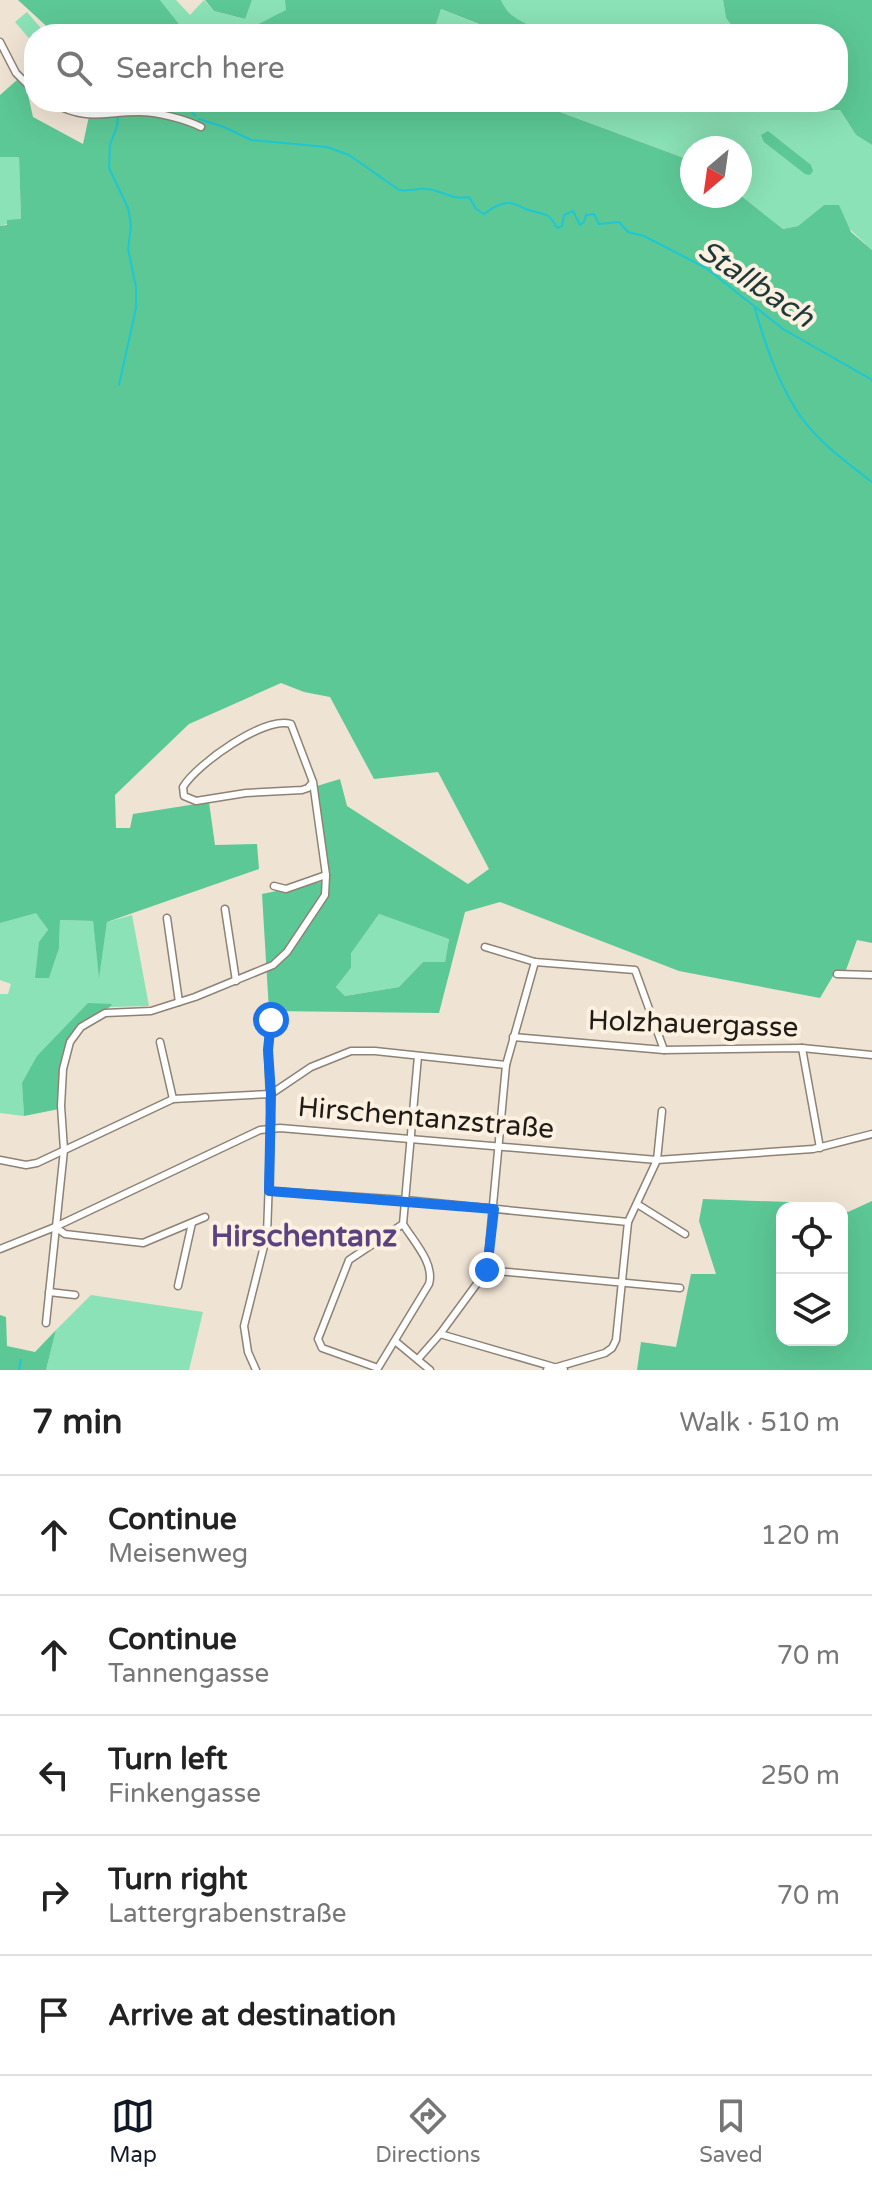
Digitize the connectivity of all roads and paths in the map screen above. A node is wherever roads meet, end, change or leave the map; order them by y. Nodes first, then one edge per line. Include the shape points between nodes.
1 (0, 42) edge
2 (24, 81) edge
3 (76, 112) edge
4 (145, 112) edge
5 (145, 112) edge
6 (201, 127) dead end
7 (313, 782) junction
8 (326, 875) junction
9 (274, 886) dead end
10 (225, 909) dead end
11 (167, 918) dead end
12 (485, 947) dead end
13 (535, 962) junction
14 (837, 974) dead end
15 (872, 975) edge
16 (236, 981) junction
17 (179, 1002) junction
18 (271, 1020) dead end
19 (513, 1037) junction
20 (160, 1042) dead end
21 (802, 1048) junction
22 (664, 1050) junction
23 (872, 1055) edge
24 (418, 1056) junction
25 (506, 1065) junction
26 (271, 1094) junction
27 (173, 1099) junction
28 (662, 1111) dead end
29 (271, 1128) junction
30 (872, 1134) edge
31 (410, 1139) junction
32 (499, 1147) junction
33 (820, 1148) junction
34 (64, 1150) junction
35 (0, 1160) edge
36 (657, 1160) junction
37 (269, 1191) junction
38 (405, 1200) junction
39 (637, 1204) junction
40 (494, 1209) junction
41 (205, 1217) dead end
42 (628, 1222) junction
43 (192, 1223) junction
44 (403, 1224) junction
45 (55, 1227) junction
46 (685, 1234) dead end
47 (0, 1249) edge
48 (487, 1270) junction
49 (623, 1283) junction
50 (178, 1286) dead end
51 (680, 1288) dead end
52 (49, 1292) junction
53 (75, 1295) dead end
54 (46, 1323) dead end
55 (440, 1334) junction
56 (395, 1341) junction
57 (418, 1359) junction
58 (550, 1368) edge
59 (256, 1370) edge
60 (430, 1370) edge
61 (564, 1370) edge

1 - 2 street
3 - 4 street
5 - 6 street
7 - 7 street via 306,789 196,801 182,793 197,770 238,740 279,723 291,724
7 - 8 street
8 - 9 street via 286,889
8 - 16 street via 324,897 287,952 273,965
10 - 16 street
11 - 17 street
12 - 13 street
13 - 19 street
13 - 22 street via 635,970
14 - 15 street
16 - 17 street
17 - 34 street via 151,1011 105,1013 81,1027 70,1042 63,1069
18 - 26 street
19 - 22 street, Holzhauergasse
19 - 25 street
20 - 27 street
21 - 22 street, Holzhauergasse
21 - 23 street, Holzhauergasse
21 - 33 street
24 - 25 street
24 - 26 street via 345,1053 311,1067
24 - 31 street
25 - 32 street
26 - 27 street
26 - 29 street
27 - 34 street
28 - 36 street
29 - 31 street, Hirschentanzstraße
29 - 37 street
29 - 45 street, Hirschentanzstraße
30 - 33 street, Hirschentanzstraße
31 - 32 street, Hirschentanzstraße
31 - 38 street
32 - 36 street, Hirschentanzstraße
32 - 40 street
33 - 36 street, Hirschentanzstraße
34 - 35 street via 33,1164
34 - 45 street
36 - 39 street
37 - 38 street
37 - 59 street via 267,1234 244,1326
38 - 40 street
38 - 44 street
39 - 42 street
39 - 46 street
40 - 42 street
40 - 48 street
41 - 43 street
42 - 49 street
43 - 45 street via 143,1243 65,1234
43 - 50 street
44 - 56 street via 431,1274
44 - 56 street via 349,1260 318,1339 322,1348 378,1368
45 - 47 street, Hirschentanzstraße
45 - 52 street
48 - 49 street
48 - 55 street
49 - 51 street
49 - 58 street via 612,1348
52 - 53 street
52 - 54 street
55 - 57 street
55 - 58 street
56 - 57 street
57 - 60 street
58 - 61 street

